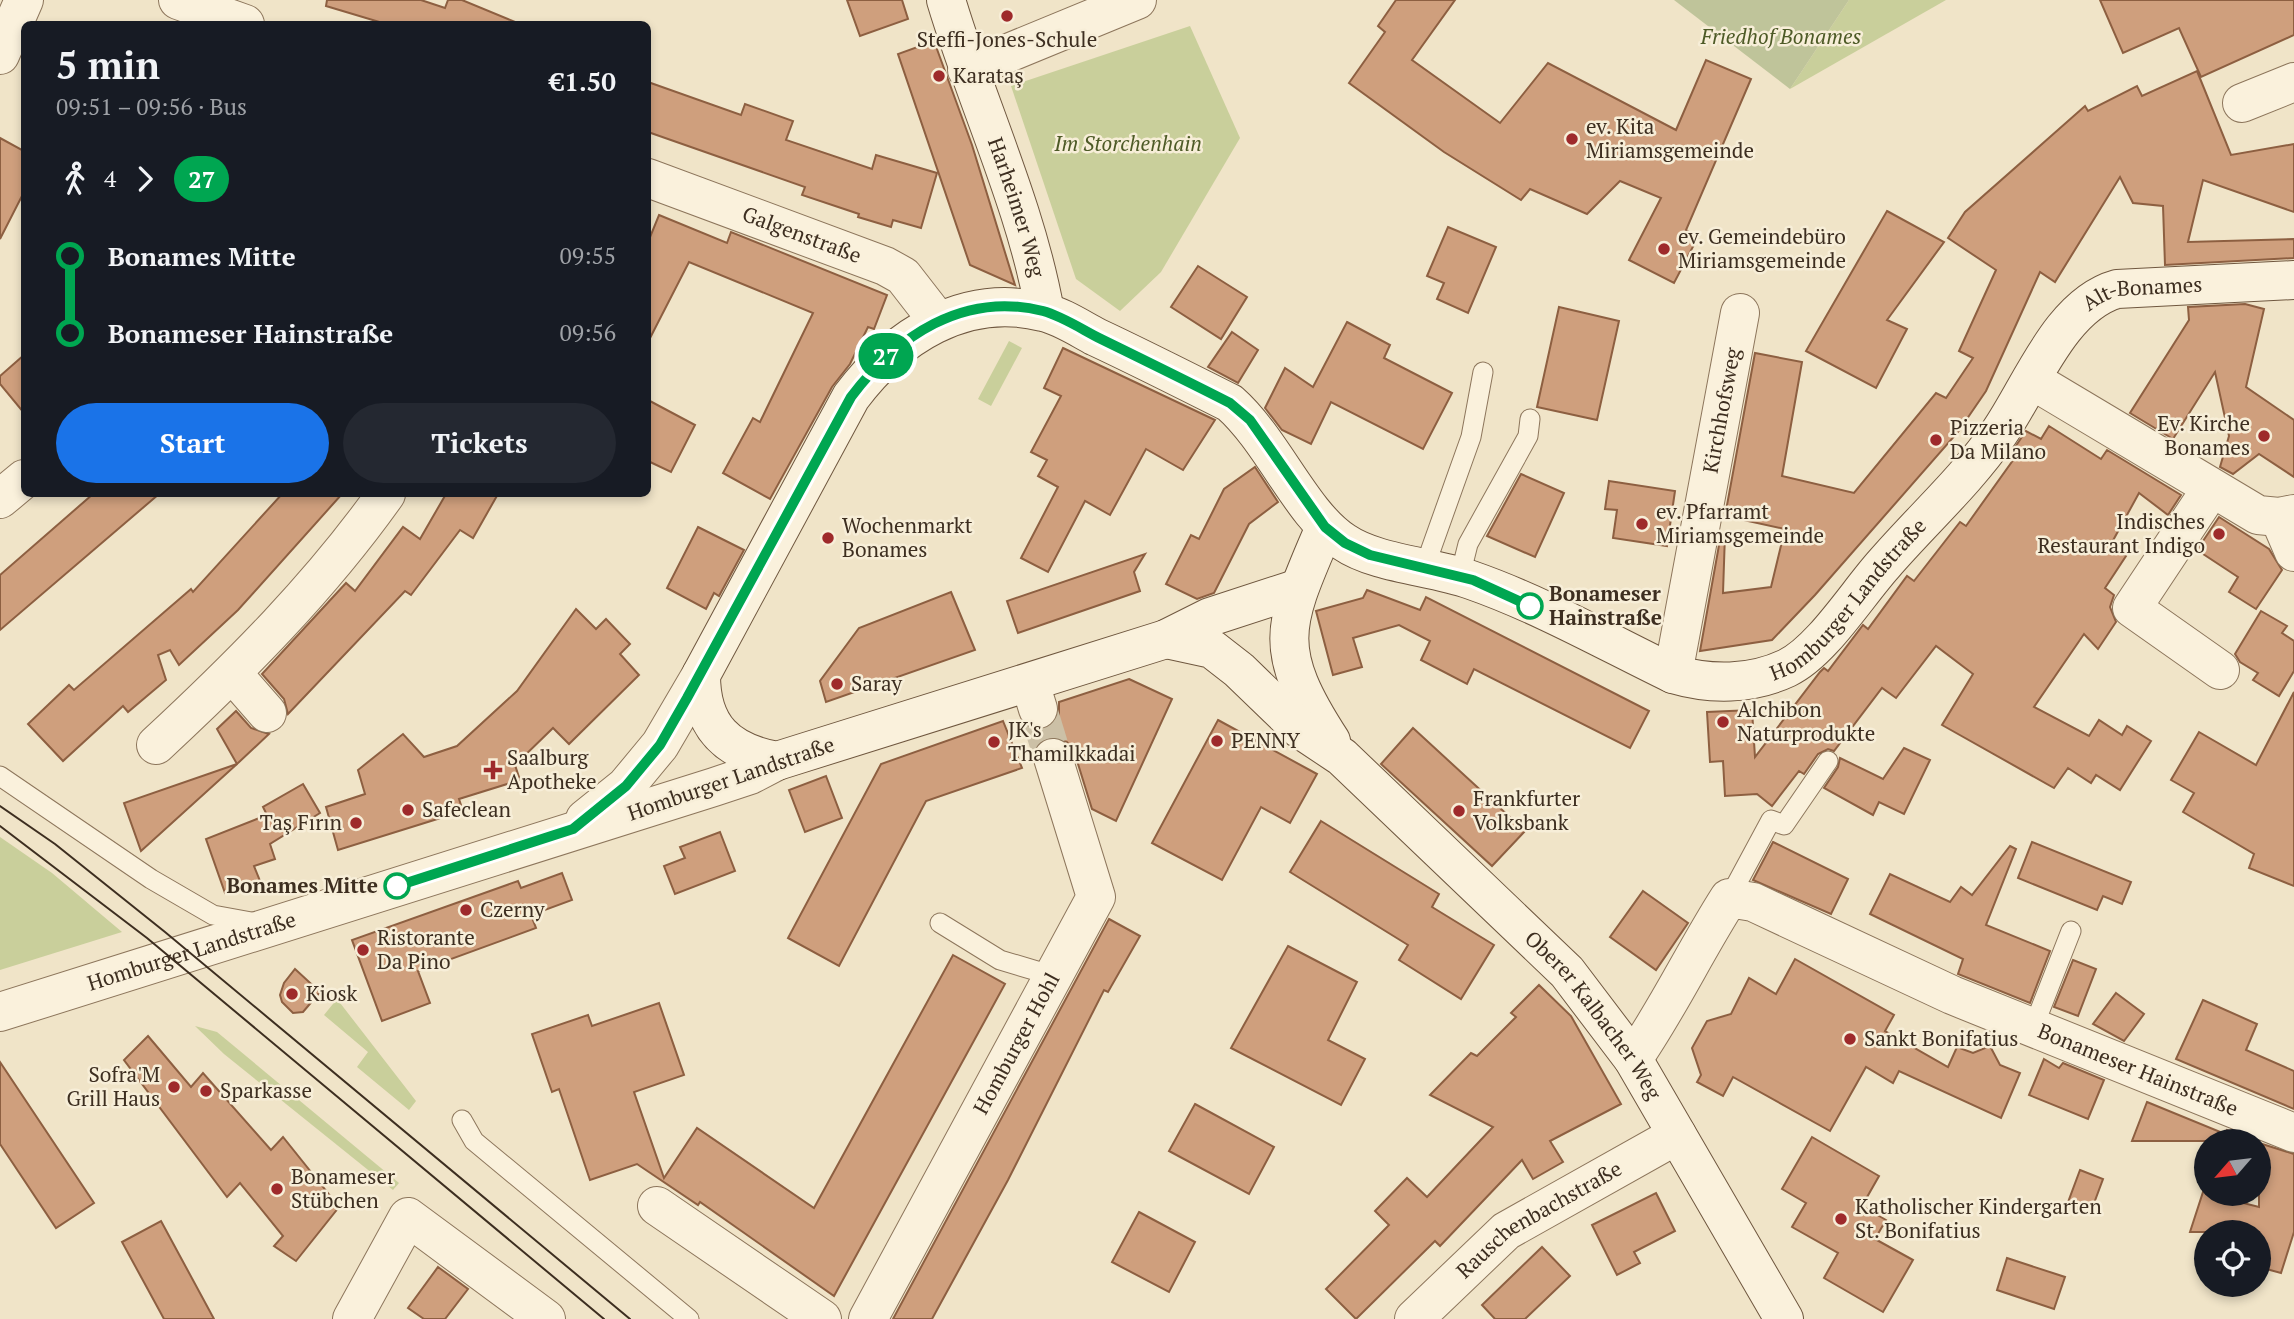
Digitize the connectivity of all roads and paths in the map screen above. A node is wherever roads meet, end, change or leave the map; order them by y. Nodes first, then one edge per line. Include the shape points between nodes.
1 (24, 0) edge
2 (178, 0) edge
3 (946, 0) edge
4 (1137, 0) edge
5 (230, 13) edge
6 (0, 55) edge
7 (967, 69) junction
8 (2294, 82) edge
9 (2242, 103) dead end
10 (651, 179) edge
11 (2294, 280) edge
12 (1045, 312) junction
13 (1740, 313) dead end
14 (938, 321) junction
15 (1483, 372) dead end
16 (2032, 380) junction
17 (1530, 419) dead end
18 (21, 482) edge
19 (2211, 489) junction
20 (384, 497) edge
21 (0, 499) edge
22 (2287, 516) edge
23 (1325, 527) junction
24 (2294, 552) edge
25 (1443, 571) junction
26 (1299, 588) junction
27 (1166, 639) junction
28 (2220, 670) dead end
29 (233, 674) junction
30 (1673, 674) junction
31 (701, 675) junction
32 (267, 713) dead end
33 (156, 746) dead end
34 (1342, 757) junction
35 (1053, 758) tunnel mouth
36 (777, 761) junction
37 (1828, 761) dead end
38 (0, 776) edge
39 (573, 829) junction
40 (1729, 898) junction
41 (940, 923) dead end
42 (272, 926) junction
43 (2071, 931) dead end
44 (1054, 976) junction
45 (0, 1012) edge
46 (2033, 1028) junction
47 (1633, 1059) junction
48 (462, 1120) dead end
49 (2294, 1133) edge
50 (1677, 1135) junction
51 (657, 1206) dead end
52 (352, 1319) edge
53 (547, 1319) edge
54 (689, 1319) edge
55 (822, 1319) edge
56 (868, 1319) edge
57 (1414, 1319) edge
58 (1784, 1319) edge

1 - 6 street
2 - 5 street
3 - 7 street, Harheimer Weg
4 - 7 street
7 - 12 street, Harheimer Weg via 1036,262
8 - 9 street
10 - 14 street, Galgenstraße via 886,266 903,276
11 - 16 street, Alt-Bonames via 2117,289 2099,294 2060,334
12 - 14 street via 1011,306 974,310
12 - 23 street via 1230,403 1250,420
13 - 30 street, Kirchhofsweg
14 - 31 street via 893,349 851,397
15 - 25 lane
16 - 19 street
16 - 30 street, Homburger Landstraße via 1972,469 1812,649 1789,667 1762,677 1697,681
17 - 25 lane via 1528,436 1468,544
18 - 21 street
19 - 22 street via 2258,515
19 - 28 street via 2132,608
20 - 29 street via 324,575
22 - 24 street
23 - 25 street, Homburger Landstraße via 1370,555
23 - 26 street, Oberer Kalbacher Weg
25 - 30 street, Homburger Landstraße
26 - 27 street, Homburger Landstraße via 1210,617
26 - 34 street, Oberer Kalbacher Weg via 1289,653 1307,704
27 - 34 street, Oberer Kalbacher Weg via 1212,649 1300,729
27 - 36 street, Homburger Landstraße via 1034,696
29 - 32 street
29 - 33 street
31 - 36 street via 701,697 720,735 751,757
31 - 39 street via 660,745 626,786
34 - 47 street, Oberer Kalbacher Weg via 1567,972
35 - 44 street, Homburger Hohl via 1096,897
36 - 39 street, Homburger Landstraße via 714,787
37 - 40 lane via 1784,825 1771,820
38 - 42 lane via 150,879 213,915
39 - 42 street, Homburger Landstraße
40 - 46 street, Bonameser Hainstraße via 1753,902
40 - 47 street via 1667,1009
41 - 44 lane via 1000,960
42 - 45 street, Homburger Landstraße
43 - 46 lane
44 - 56 street, Homburger Hohl
46 - 49 street, Bonameser Hainstraße
47 - 50 street, Oberer Kalbacher Weg
48 - 54 lane via 474,1141
50 - 57 street, Rauschenbachstraße via 1506,1231
50 - 58 street, Oberer Kalbacher Weg
51 - 55 street
52 - 53 street via 408,1217

